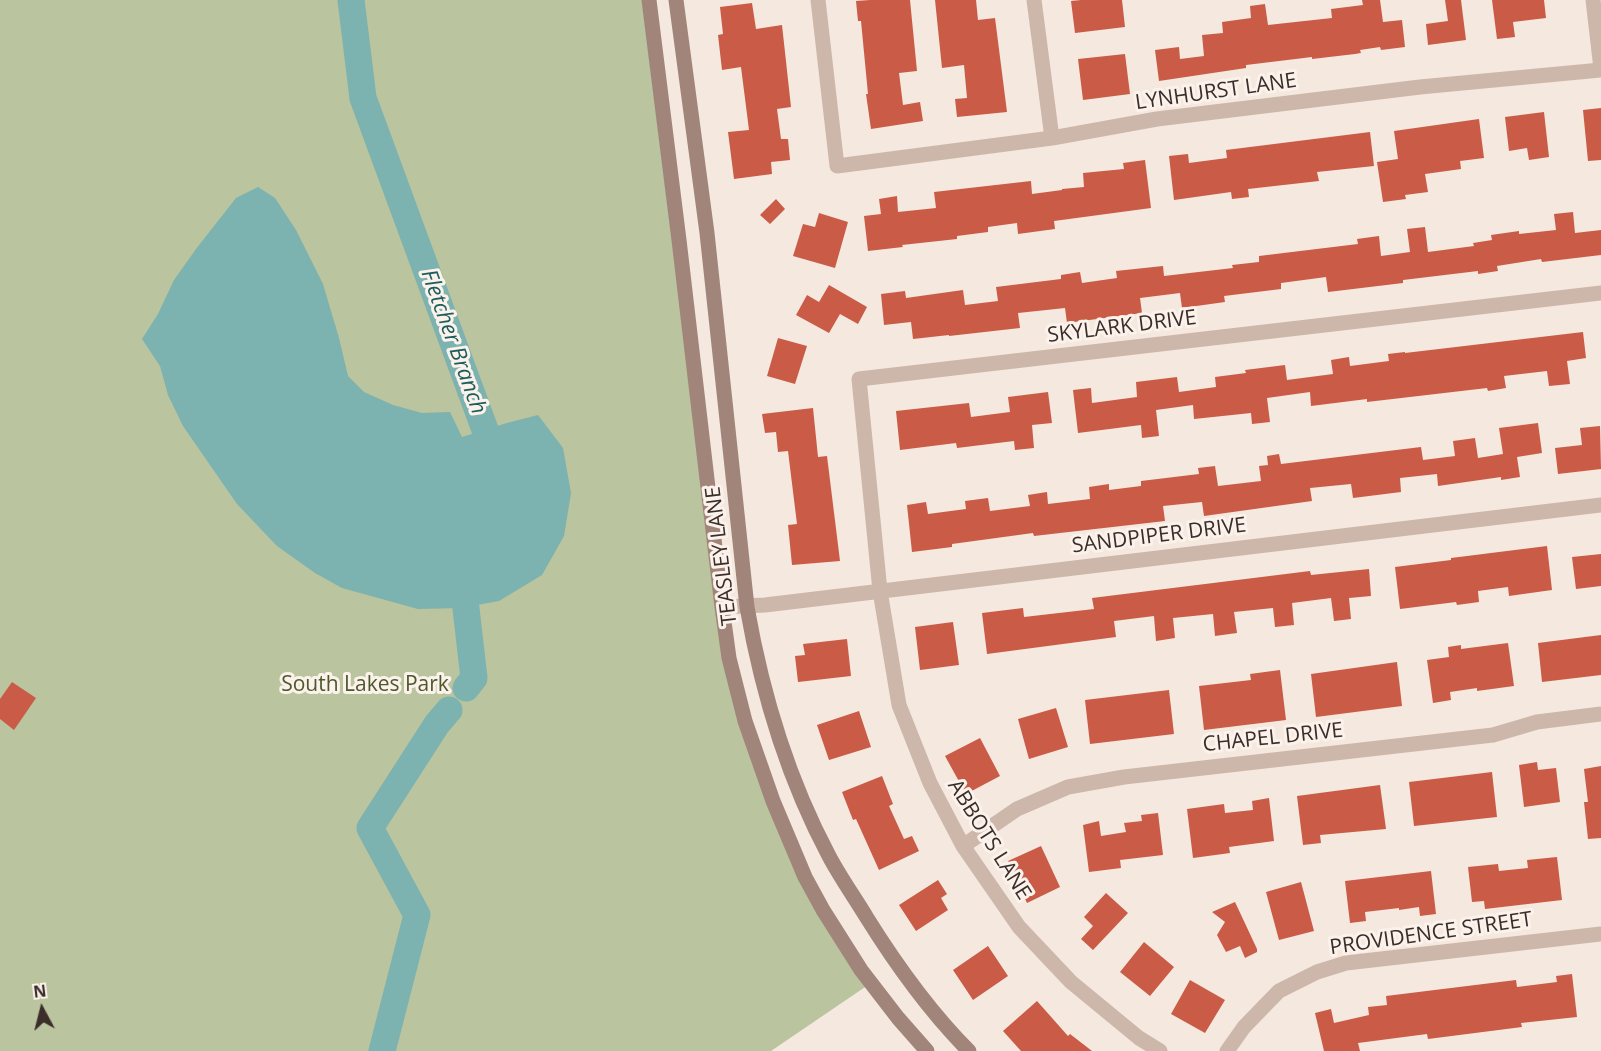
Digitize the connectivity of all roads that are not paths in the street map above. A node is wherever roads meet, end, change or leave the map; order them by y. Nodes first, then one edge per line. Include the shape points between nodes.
1 (648, 0) edge
2 (676, 0) edge
3 (818, 0) edge
4 (1034, 0) edge
5 (1593, 0) edge
6 (1601, 69) edge
7 (1052, 138) junction
8 (1601, 293) edge
9 (1601, 505) edge
10 (880, 591) junction
11 (722, 607) junction
12 (747, 607) junction
13 (1601, 714) edge
14 (963, 846) junction
15 (1601, 934) edge
16 (927, 1051) edge
17 (969, 1051) edge
18 (1160, 1051) edge
19 (1227, 1051) edge

1 - 11 main road, TEASLEY LANE
2 - 12 main road, TEASLEY LANE via 707,233
3 - 7 street, LYNHURST LANE via 837,166
4 - 7 street
5 - 6 street
6 - 7 street, LYNHURST LANE via 1179,117
8 - 10 street, SKYLARK DRIVE via 859,379
9 - 10 street, SANDPIPER DRIVE
10 - 12 street, SANDPIPER DRIVE
10 - 14 street, ABBOTS LANE via 898,705 930,783
11 - 12 street, SANDPIPER DRIVE
11 - 16 main road, TEASLEY LANE via 729,658 745,721 805,878 861,970
12 - 17 main road, TEASLEY LANE via 768,699 792,774 816,831 890,954 923,1000
13 - 14 street, CHAPEL DRIVE via 1537,722 1493,735 1124,777 1068,787 1017,809
14 - 18 street, ABBOTS LANE via 1018,927 1071,982
15 - 19 street, PROVIDENCE STREET via 1346,963 1317,972 1279,991

